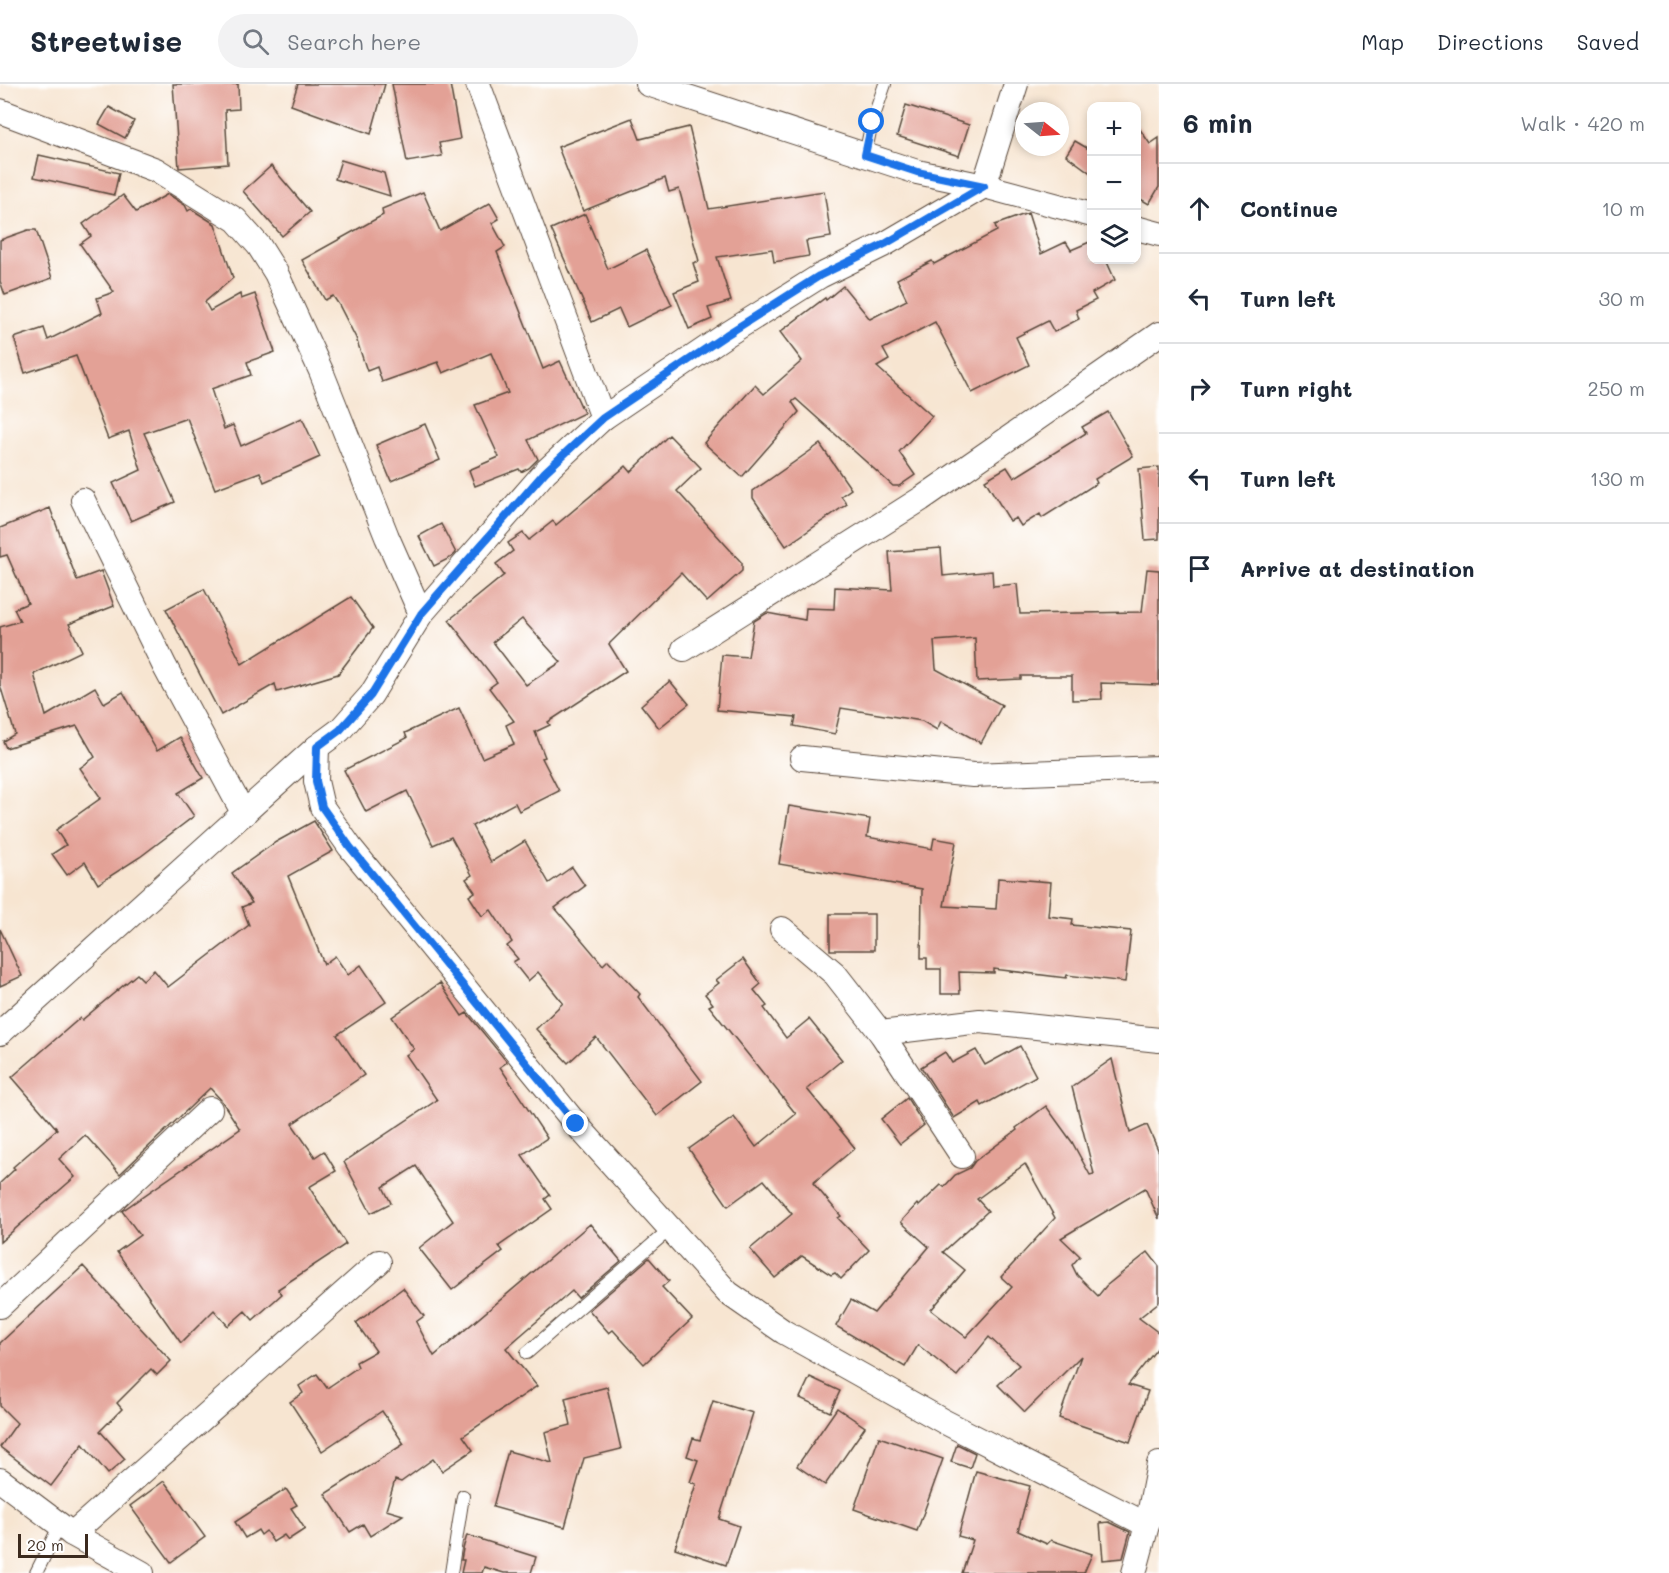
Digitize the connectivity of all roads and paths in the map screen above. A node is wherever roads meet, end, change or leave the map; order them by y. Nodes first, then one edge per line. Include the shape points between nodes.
1 (478, 84) edge
2 (648, 84) edge
3 (885, 84) edge
4 (1016, 84) edge
5 (0, 111) edge
6 (865, 155) junction
7 (984, 186) junction
8 (1087, 214) edge
9 (1141, 229) edge
10 (1159, 234) edge
11 (1159, 334) edge
12 (603, 418) junction
13 (83, 500) dead end
14 (421, 614) junction
15 (684, 650) dead end
16 (317, 747) junction
17 (802, 758) dead end
18 (1159, 768) edge
19 (244, 814) junction
20 (782, 929) dead end
21 (0, 1033) edge
22 (881, 1033) junction
23 (1159, 1040) edge
24 (210, 1109) dead end
25 (962, 1156) dead end
26 (670, 1229) junction
27 (379, 1262) dead end
28 (0, 1306) edge
29 (527, 1353) dead end
30 (1159, 1464) edge
31 (0, 1480) edge
32 (463, 1496) dead end
33 (1147, 1524) junction
34 (66, 1530) junction
35 (36, 1573) edge
36 (142, 1573) edge
37 (451, 1573) edge
38 (1134, 1573) edge

1 - 12 street
2 - 6 street
3 - 6 lane
4 - 7 street
5 - 14 street via 156,170 236,220 259,246 276,273 321,371
6 - 7 street via 917,172
7 - 8 street
7 - 12 street via 885,244 819,276
9 - 10 street
11 - 15 street via 921,499
12 - 14 street via 545,472
13 - 19 street
14 - 16 street via 371,695 340,730
16 - 19 street
16 - 26 street via 316,781 322,807 350,847 576,1124
17 - 18 street via 973,775
19 - 21 street
20 - 22 street via 835,974
22 - 23 street via 980,1021
22 - 25 street
24 - 28 street
26 - 29 lane
26 - 33 street via 728,1293 784,1332 943,1421
27 - 34 street
30 - 33 street
31 - 34 street
32 - 37 lane
33 - 38 street
34 - 35 lane
34 - 36 street

